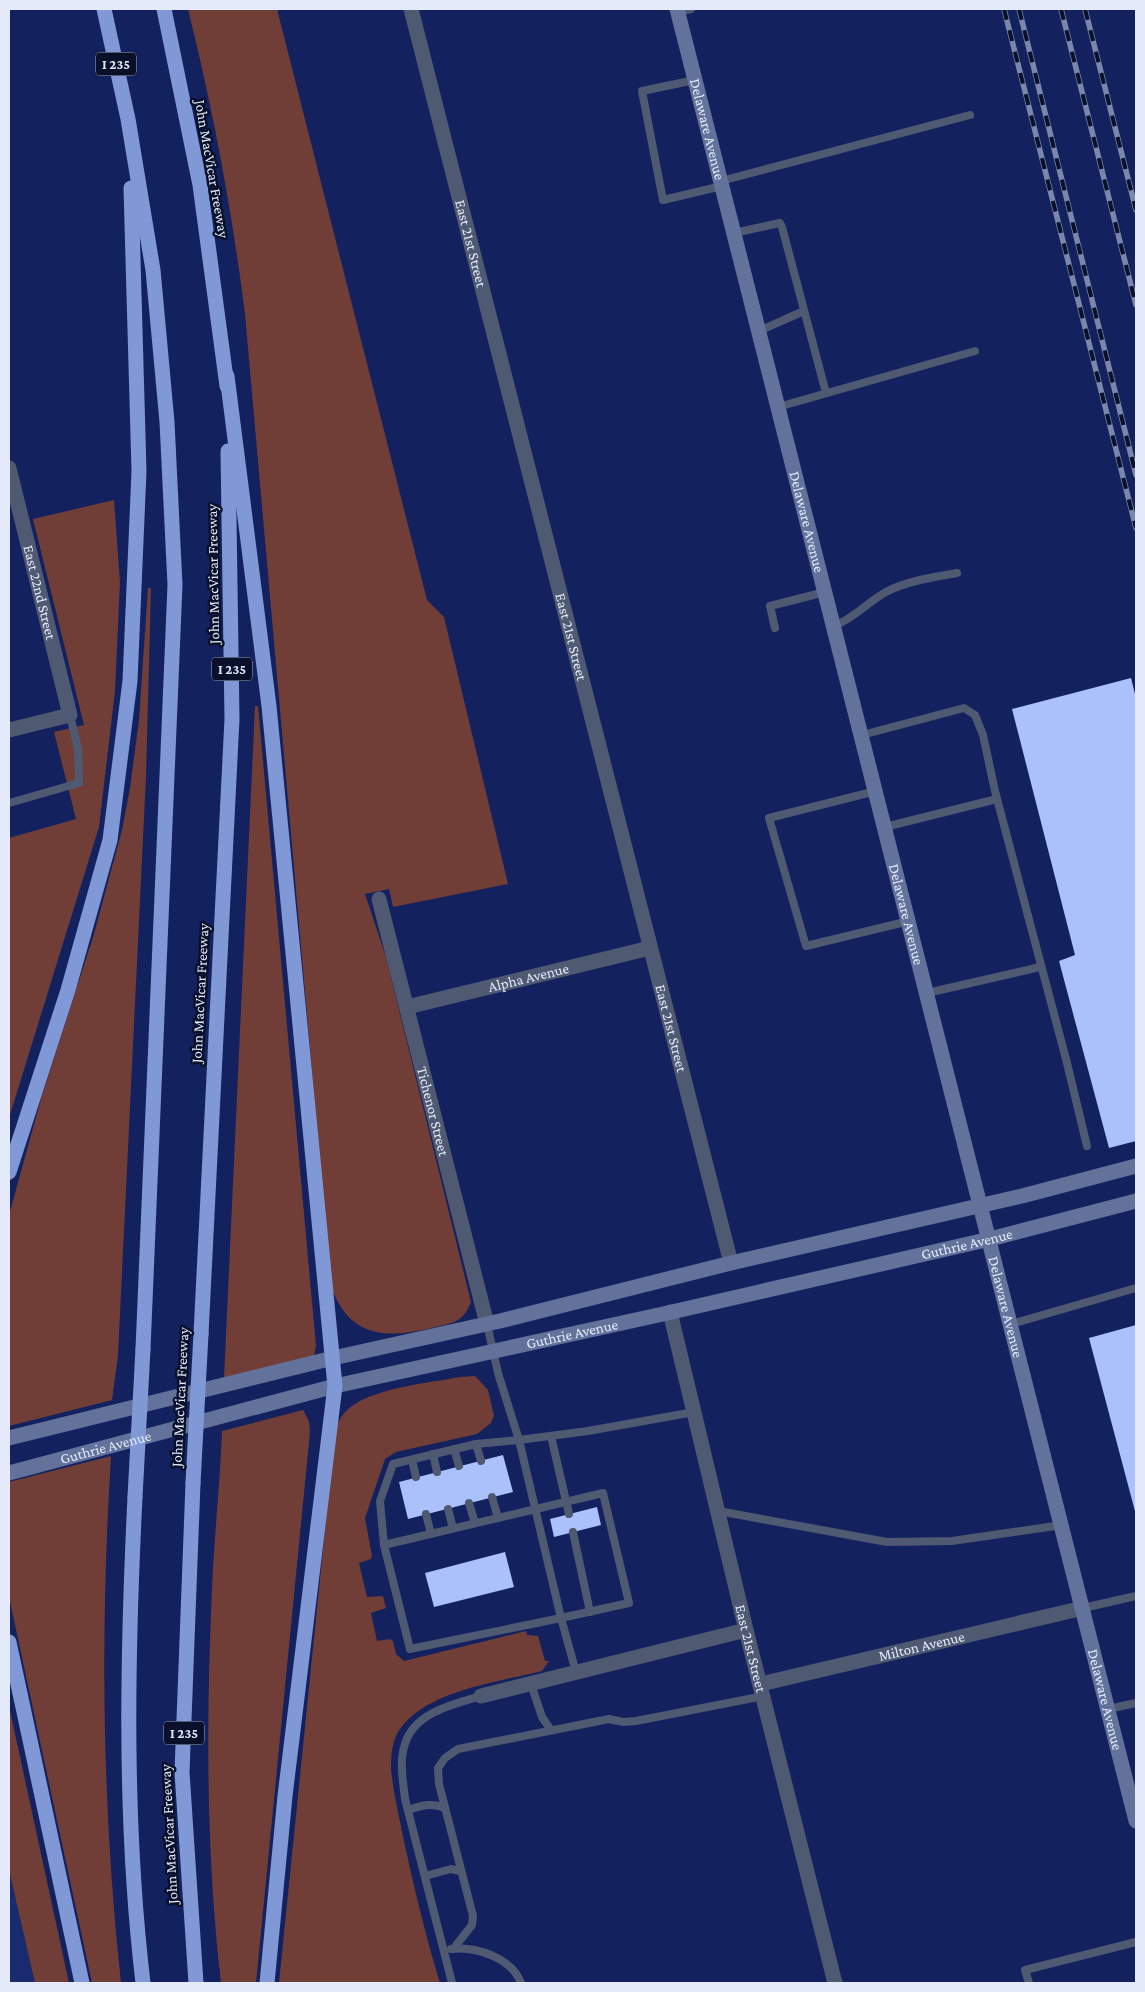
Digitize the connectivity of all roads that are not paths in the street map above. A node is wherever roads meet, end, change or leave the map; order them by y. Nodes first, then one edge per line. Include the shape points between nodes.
1 (104, 9) edge
2 (164, 9) edge
3 (411, 9) edge
4 (682, 10) edge
5 (695, 80) junction
6 (970, 115) dead end
7 (128, 119) junction
8 (722, 184) junction
9 (734, 233) junction
10 (804, 312) junction
11 (759, 331) junction
12 (975, 351) dead end
13 (227, 376) junction
14 (826, 393) junction
15 (778, 407) junction
16 (9, 468) edge
17 (957, 573) dead end
18 (825, 592) junction
19 (834, 626) junction
20 (776, 628) dead end
21 (70, 716) junction
22 (9, 730) edge
23 (862, 735) junction
24 (876, 791) junction
25 (997, 799) junction
26 (9, 803) edge
27 (885, 827) junction
28 (379, 899) dead end
29 (908, 921) junction
30 (650, 948) junction
31 (1040, 967) junction
32 (927, 993) junction
33 (407, 1007) junction
34 (1087, 1146) dead end
35 (1136, 1166) edge
36 (9, 1172) edge
37 (1136, 1201) edge
38 (981, 1205) junction
39 (990, 1240) junction
40 (731, 1263) junction
41 (1136, 1288) edge
42 (670, 1312) junction
43 (487, 1324) junction
44 (1011, 1324) junction
45 (492, 1351) junction
46 (333, 1358) junction
47 (335, 1386) junction
48 (694, 1412) junction
49 (551, 1436) junction
50 (9, 1438) edge
51 (519, 1440) junction
52 (476, 1444) junction
53 (454, 1449) junction
54 (433, 1454) junction
55 (412, 1460) junction
56 (481, 1461) dead end
57 (459, 1466) dead end
58 (437, 1472) dead end
59 (9, 1473) edge
60 (416, 1478) dead end
61 (492, 1498) dead end
62 (566, 1502) junction
63 (469, 1503) dead end
64 (448, 1509) dead end
65 (534, 1509) junction
66 (718, 1512) junction
67 (426, 1514) dead end
68 (569, 1514) dead end
69 (498, 1518) junction
70 (475, 1523) junction
71 (1062, 1525) junction
72 (453, 1528) junction
73 (573, 1532) dead end
74 (431, 1534) junction
75 (384, 1545) junction
76 (1136, 1596) edge
77 (1082, 1608) junction
78 (590, 1612) junction
79 (561, 1618) junction
80 (746, 1630) junction
81 (9, 1642) edge
82 (576, 1672) junction
83 (531, 1684) junction
84 (762, 1690) junction
85 (481, 1696) joint
86 (1136, 1703) edge
87 (1108, 1709) junction
88 (551, 1730) junction
89 (445, 1808) junction
90 (408, 1810) junction
91 (1136, 1820) edge
92 (460, 1871) junction
93 (425, 1876) junction
94 (1136, 1942) edge
95 (454, 1948) junction
96 (444, 1950) junction
97 (82, 1983) edge
98 (143, 1983) edge
99 (196, 1983) edge
100 (267, 1983) edge
101 (452, 1983) edge
102 (521, 1983) edge
103 (835, 1983) edge
104 (1029, 1983) edge

1 - 7 highway, I 235
2 - 13 highway, John MacVicar Freeway / I 235 via 200,185
3 - 30 street, East 21st Street
4 - 5 main road, Delaware Avenue
5 - 8 main road, Delaware Avenue
5 - 8 lane via 642,91 663,200
6 - 8 lane
7 - 36 highway via 140,472 130,681 110,840 68,990
7 - 98 highway, I 235, bridge via 153,270 175,585 131,1578 129,1802
8 - 9 main road, Delaware Avenue
9 - 10 lane via 780,224
9 - 11 main road, Delaware Avenue
10 - 11 lane
10 - 14 lane
11 - 15 main road, Delaware Avenue
12 - 14 lane
13 - 46 highway via 269,706
13 - 99 highway, John MacVicar Freeway / I 235, bridge via 232,719 193,1483 182,1772
14 - 15 lane
15 - 18 main road, Delaware Avenue
16 - 21 street, East 22nd Street
17 - 19 lane via 888,591 870,601 850,619
18 - 19 main road, Delaware Avenue
18 - 20 lane via 770,606
19 - 23 main road, Delaware Avenue
21 - 22 street
21 - 26 lane via 78,749 79,782
23 - 24 main road, Delaware Avenue
23 - 25 lane via 964,708 974,715 983,735
24 - 27 main road, Delaware Avenue
24 - 29 lane via 769,818 806,946
25 - 27 lane
25 - 31 lane
27 - 29 main road, Delaware Avenue
28 - 33 street, Tichenor Street
29 - 32 main road, Delaware Avenue
30 - 33 street, Alpha Avenue
30 - 40 street, East 21st Street
31 - 32 lane
31 - 34 lane via 1068,1063
32 - 38 main road, Delaware Avenue
33 - 43 street, Tichenor Street
35 - 38 main road, Guthrie Avenue
37 - 39 main road, Guthrie Avenue
38 - 39 main road, Delaware Avenue
38 - 40 main road, Guthrie Avenue
39 - 42 main road, Guthrie Avenue
39 - 44 main road, Delaware Avenue
40 - 43 main road, Guthrie Avenue
41 - 44 lane
42 - 45 main road, Guthrie Avenue
42 - 48 street, East 21st Street
43 - 45 lane
43 - 46 main road, Guthrie Avenue
44 - 71 main road, Delaware Avenue
45 - 47 main road, Guthrie Avenue
45 - 51 lane
46 - 47 highway
46 - 50 main road, Guthrie Avenue
47 - 59 main road, Guthrie Avenue
47 - 100 highway via 285,1796
48 - 49 lane
48 - 66 street, East 21st Street
49 - 51 lane
49 - 62 lane
51 - 52 lane
51 - 65 lane
52 - 53 lane
52 - 56 lane
53 - 54 lane
53 - 57 lane
54 - 55 lane
54 - 58 lane
55 - 60 lane
55 - 75 lane via 393,1464 380,1501
61 - 69 lane
62 - 65 lane
62 - 68 lane
62 - 78 lane via 603,1493 629,1603
63 - 70 lane
64 - 72 lane
65 - 69 lane
65 - 79 lane
66 - 71 lane via 887,1542 952,1541
66 - 80 street, East 21st Street
67 - 74 lane
69 - 70 lane
70 - 72 lane
71 - 77 main road, Delaware Avenue
72 - 74 lane
73 - 78 lane
74 - 75 lane
75 - 79 lane via 410,1649
76 - 77 lane
77 - 84 street, Milton Avenue
77 - 87 main road, Delaware Avenue
78 - 79 lane
79 - 82 lane
80 - 82 street
80 - 84 street, East 21st Street
81 - 97 highway
82 - 83 street
83 - 85 street
83 - 88 lane via 542,1717
84 - 88 lane via 636,1721 609,1719
84 - 103 street, East 21st Street
85 - 90 lane via 444,1706 418,1723 405,1743 402,1768
86 - 87 lane
87 - 91 main road, Delaware Avenue
88 - 89 lane via 458,1749 444,1758 438,1768 438,1776
89 - 90 lane via 428,1804
89 - 92 lane
90 - 93 lane
92 - 93 lane
92 - 95 lane via 473,1916 472,1925
93 - 96 lane
94 - 104 lane via 1025,1970
95 - 96 lane
95 - 102 lane via 499,1959 512,1969
96 - 101 lane

